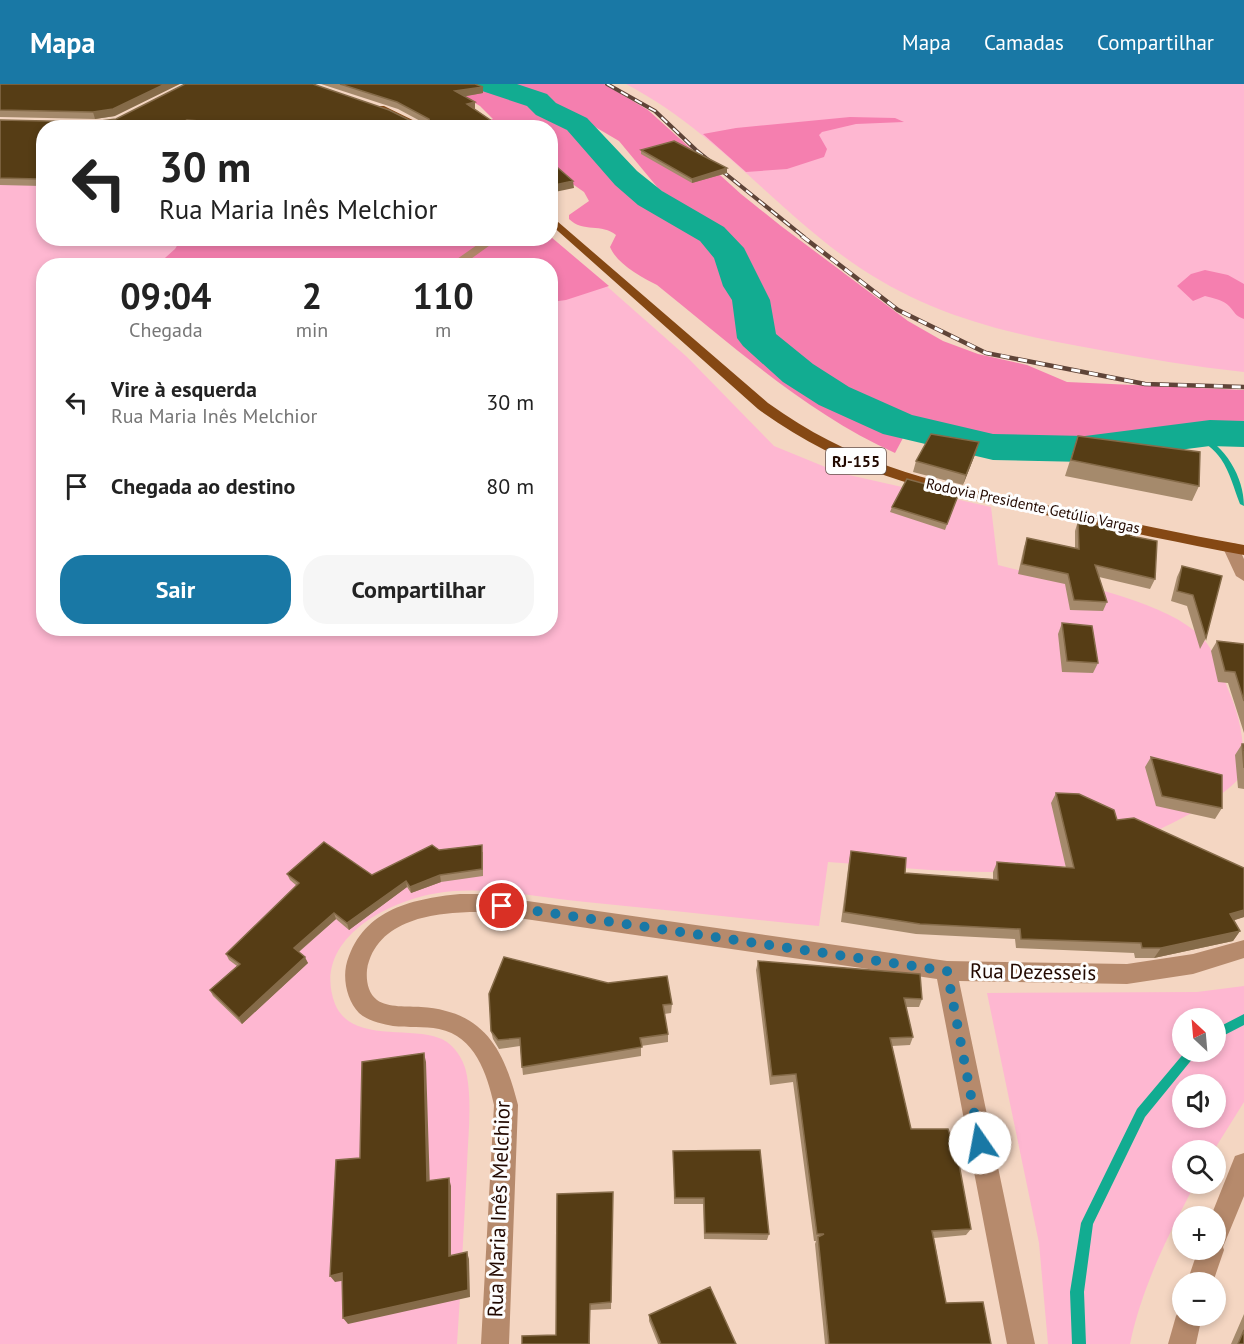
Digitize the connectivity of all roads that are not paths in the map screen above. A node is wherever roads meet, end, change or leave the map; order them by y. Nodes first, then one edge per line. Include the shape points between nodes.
1 (373, 105) edge
2 (407, 120) edge
3 (558, 225) edge
4 (483, 246) edge
5 (464, 258) edge
6 (1237, 549) edge
7 (1244, 576) edge
8 (1244, 949) edge
9 (947, 971) junction
10 (1244, 1165) edge
11 (1226, 1210) edge
12 (1186, 1326) edge
13 (495, 1344) edge
14 (1022, 1344) edge
15 (1182, 1344) edge

1 - 2 main road
3 - 6 main road, Rodovia Presidente Getúlio Vargas / RJ-155 via 763,406 815,443 891,474 960,494
4 - 5 street
6 - 7 street
8 - 9 street, Rua Dezesseis via 1193,964 1126,974
9 - 13 street, Rua Maria Inês Melchior via 478,903 423,906 378,930 357,961 355,981 363,1000 372,1009 406,1017 442,1019 471,1031 483,1044 502,1089 506,1105
9 - 14 street, Rua Dezesseis
10 - 11 street
12 - 15 street

